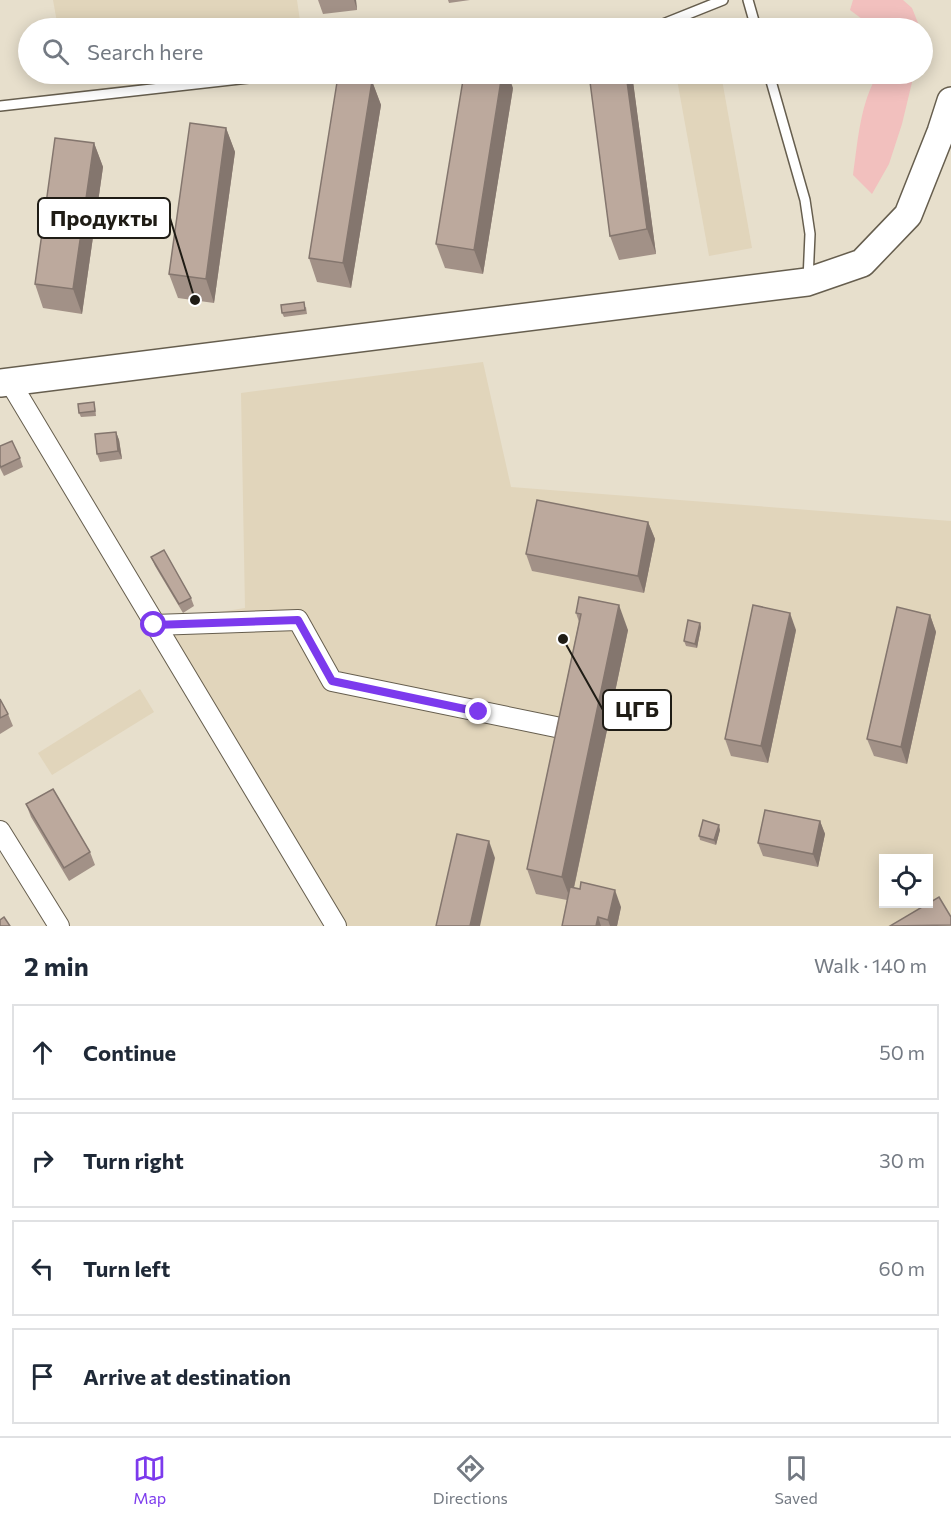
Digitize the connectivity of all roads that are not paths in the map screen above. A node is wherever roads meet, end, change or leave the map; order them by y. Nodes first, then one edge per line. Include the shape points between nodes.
1 (723, 0) edge
2 (748, 0) edge
3 (678, 18) edge
4 (753, 18) edge
5 (195, 84) edge
6 (772, 84) edge
7 (951, 101) edge
8 (0, 106) edge
9 (807, 282) junction
10 (5, 383) edge
11 (154, 625) junction
12 (556, 727) edge
13 (0, 831) edge
14 (59, 926) edge
15 (336, 926) edge

1 - 3 lane
2 - 4 lane
5 - 8 lane
6 - 9 lane via 806,200 810,234
7 - 9 street via 908,215 862,263
9 - 10 street
10 - 11 street
11 - 12 street via 298,620 332,681
11 - 15 street
13 - 14 street

